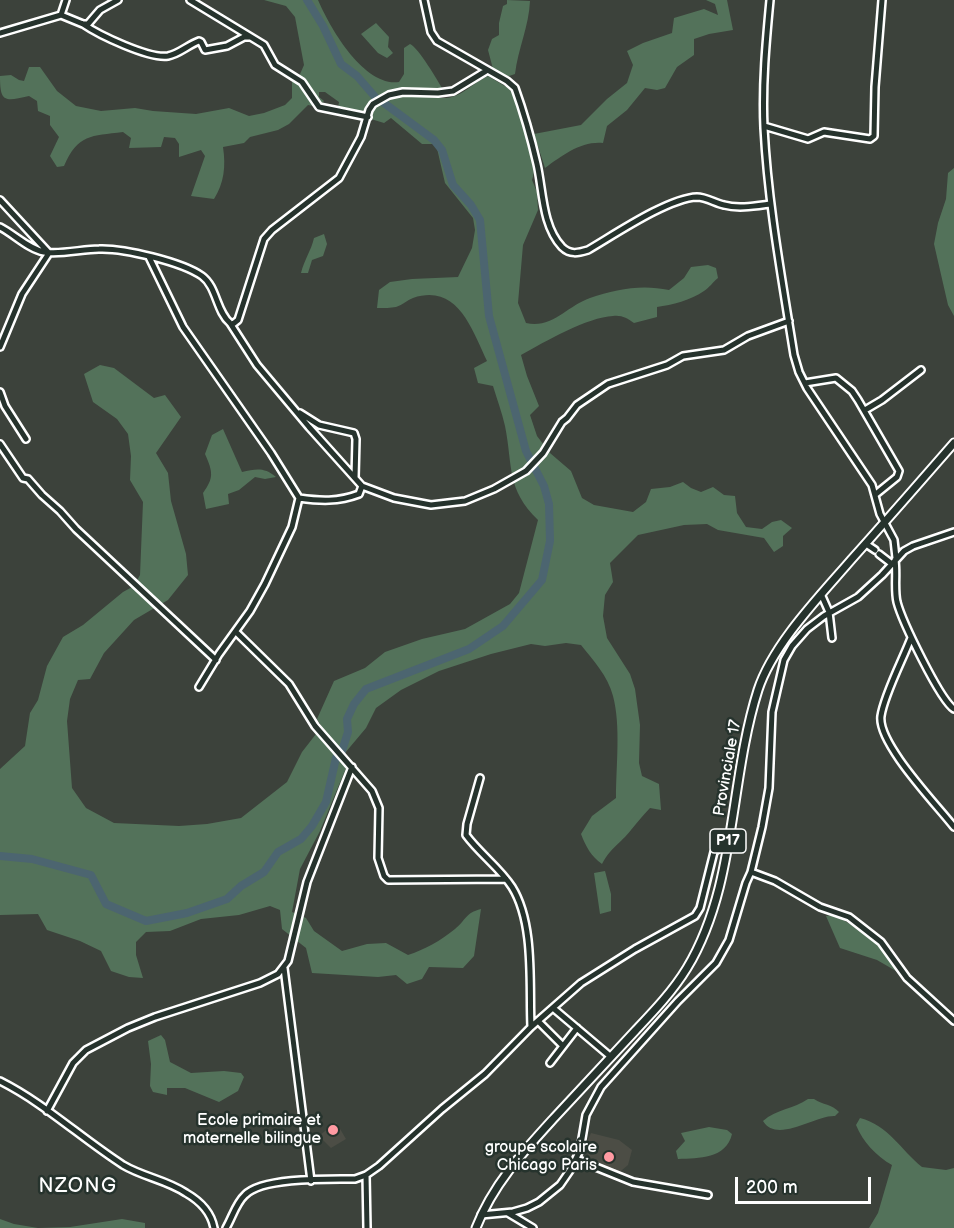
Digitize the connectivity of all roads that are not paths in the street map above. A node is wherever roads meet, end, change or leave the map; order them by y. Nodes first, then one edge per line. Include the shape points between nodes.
1 (66, 0) edge
2 (117, 0) edge
3 (190, 0) edge
4 (424, 0) edge
5 (770, 0) edge
6 (882, 0) edge
7 (60, 15) junction
8 (83, 24) junction
9 (0, 33) edge
10 (252, 37) junction
11 (486, 71) junction
12 (368, 117) junction
13 (764, 126) junction
14 (0, 200) edge
15 (770, 204) junction
16 (0, 227) edge
17 (50, 253) junction
18 (149, 257) junction
19 (789, 321) junction
20 (230, 323) junction
21 (0, 347) edge
22 (921, 370) dead end
23 (805, 383) junction
24 (0, 392) edge
25 (865, 410) junction
26 (296, 411) junction
27 (26, 439) dead end
28 (954, 443) edge
29 (0, 444) edge
30 (356, 478) junction
31 (362, 486) junction
32 (876, 494) junction
33 (299, 498) junction
34 (884, 523) junction
35 (954, 532) edge
36 (866, 544) junction
37 (894, 561) junction
38 (821, 594) junction
39 (829, 612) junction
40 (236, 632) junction
41 (832, 638) dead end
42 (911, 638) junction
43 (216, 660) junction
44 (199, 687) dead end
45 (952, 708) edge
46 (954, 714) edge
47 (352, 767) junction
48 (480, 778) dead end
49 (954, 828) edge
50 (727, 846) junction
51 (751, 872) junction
52 (506, 879) junction
53 (284, 968) junction
54 (553, 1008) junction
55 (538, 1021) junction
56 (954, 1021) edge
57 (531, 1028) junction
58 (577, 1028) junction
59 (563, 1046) junction
60 (611, 1057) junction
61 (550, 1063) dead end
62 (0, 1081) edge
63 (47, 1111) junction
64 (576, 1159) junction
65 (366, 1175) junction
66 (310, 1180) junction
67 (708, 1195) dead end
68 (508, 1213) junction
69 (481, 1215) junction
70 (214, 1228) edge
71 (226, 1228) edge
72 (367, 1228) edge
73 (476, 1228) edge
74 (533, 1228) edge

1 - 7 street
2 - 8 street
3 - 10 street
4 - 11 street via 433,36
5 - 13 street
6 - 13 street via 874,136 870,139 824,132 808,139
7 - 8 street
7 - 9 street
8 - 10 street via 160,56 198,41 205,50
10 - 12 street via 264,45 278,68 302,82 320,107
11 - 12 street via 453,91 389,95 373,104
11 - 15 street via 515,88 538,166 550,226 568,251 588,250 650,214 689,198 702,197 736,207
12 - 20 street via 339,178 264,239 238,320
13 - 15 street
14 - 17 street
15 - 19 street
16 - 17 street
17 - 18 street via 110,249
17 - 21 street via 22,294
18 - 20 street via 205,279
18 - 33 street via 183,327
19 - 23 street via 794,355
19 - 31 street via 748,336 724,350 683,356 608,384 577,405 526,471 476,497 453,503 420,504
20 - 26 street via 257,365
22 - 25 street
23 - 25 street via 836,378 852,391
23 - 32 street
24 - 27 street
25 - 32 street via 899,471
26 - 30 street
26 - 30 street via 319,425 354,433
28 - 34 main road, Provinciale 17 / P17
29 - 43 street via 23,478
30 - 31 street
31 - 33 street via 359,494 336,501
32 - 34 street
33 - 40 street via 292,527
34 - 36 main road, Provinciale 17 / P17
34 - 37 street via 894,540
35 - 37 street via 912,546
36 - 37 street
36 - 38 main road, Provinciale 17 / P17
37 - 39 street via 858,597
37 - 42 street via 896,599
38 - 39 street
38 - 50 main road, Provinciale 17 / P17 via 772,660 759,688
39 - 41 street
39 - 51 street via 807,629 784,660 771,720 769,788
40 - 43 street
40 - 47 street via 289,684 315,726
42 - 45 street
42 - 49 street via 880,724 889,745
43 - 44 street
45 - 46 street
47 - 52 street via 377,801 378,858 388,880
47 - 53 street via 301,902
48 - 52 street via 466,835
50 - 54 street via 714,852 695,916 593,974
50 - 60 main road, Provinciale 17 / P17 via 709,921 688,967
51 - 56 street via 820,907 849,917 881,942 907,978
51 - 64 street via 723,952 601,1087 586,1114
52 - 57 street via 523,911
53 - 63 street via 270,979 155,1017 86,1050 73,1063
53 - 66 street
54 - 55 street
54 - 58 street
55 - 57 street
55 - 59 street
57 - 65 street via 485,1074
58 - 59 street
58 - 60 street
59 - 61 street
60 - 69 main road, Provinciale 17 / P17 via 514,1162
62 - 63 street
63 - 70 street via 133,1170 187,1193 209,1213
64 - 67 street via 633,1182
64 - 68 street via 560,1185 539,1202
65 - 66 street via 355,1179
65 - 72 street
66 - 71 street via 263,1184 253,1189 243,1196
68 - 69 street
68 - 74 street
69 - 73 main road, Provinciale 17 / P17

